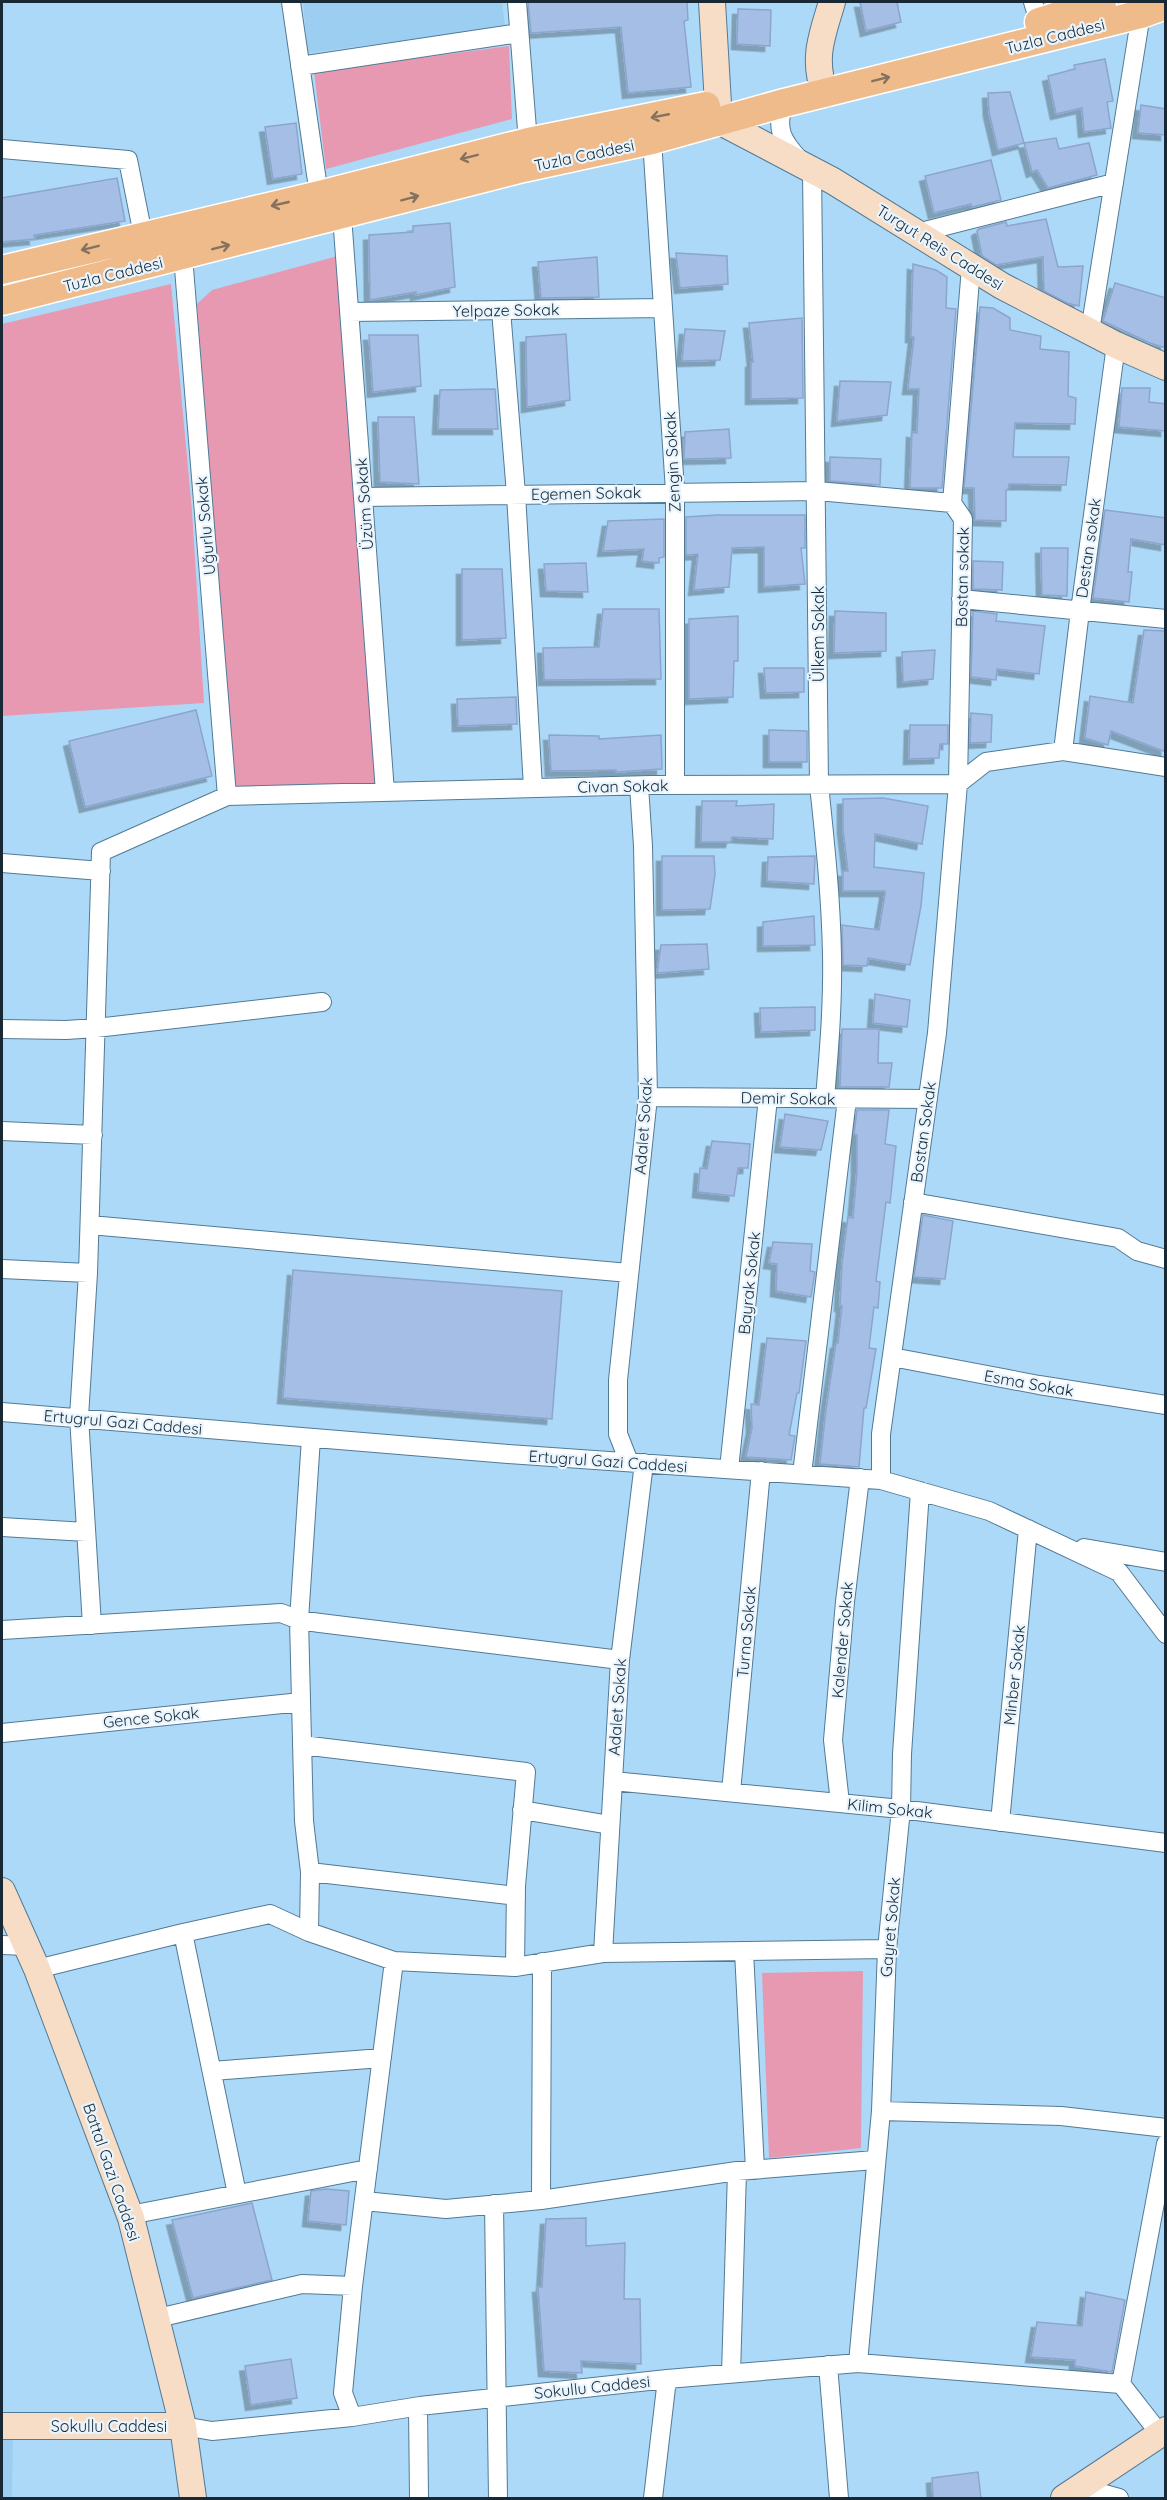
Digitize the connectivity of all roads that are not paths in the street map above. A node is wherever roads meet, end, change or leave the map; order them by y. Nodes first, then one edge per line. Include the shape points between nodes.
1 (291, 2) edge
2 (517, 2) edge
3 (712, 2) edge
4 (832, 2) edge
5 (1102, 2) edge
6 (1153, 10) edge
7 (1036, 12) edge
8 (519, 33) junction
9 (300, 66) junction
10 (821, 85) junction
11 (784, 103) junction
12 (718, 112) junction
13 (652, 140) junction
14 (528, 142) junction
15 (2, 149) edge
16 (809, 167) junction
17 (1114, 183) junction
18 (319, 195) junction
19 (342, 216) junction
20 (917, 233) junction
21 (143, 235) junction
22 (183, 256) junction
23 (971, 267) junction
24 (2, 270) edge
25 (2, 301) edge
26 (663, 308) junction
27 (501, 310) junction
28 (349, 312) junction
29 (1090, 331) junction
30 (1116, 345) junction
31 (1166, 367) edge
32 (675, 491) junction
33 (817, 491) junction
34 (516, 494) junction
35 (363, 497) junction
36 (952, 503) junction
37 (961, 599) junction
38 (1080, 611) junction
39 (1166, 619) edge
40 (1063, 751) junction
41 (1166, 767) edge
42 (819, 784) junction
43 (958, 784) junction
44 (675, 785) junction
45 (639, 786) junction
46 (533, 788) junction
47 (385, 792) junction
48 (227, 796) junction
49 (2, 864) edge
50 (101, 871) junction
51 (322, 1002) dead end
52 (96, 1028) junction
53 (2, 1029) edge
54 (648, 1097) junction
55 (768, 1098) junction
56 (825, 1098) junction
57 (847, 1099) junction
58 (928, 1100) junction
59 (2, 1131) edge
60 (93, 1135) junction
61 (913, 1202) junction
62 (90, 1225) junction
63 (1166, 1259) edge
64 (2, 1269) edge
65 (88, 1273) junction
66 (629, 1273) junction
67 (892, 1357) junction
68 (1166, 1406) edge
69 (2, 1412) edge
70 (79, 1417) junction
71 (311, 1438) junction
72 (637, 1463) junction
73 (729, 1469) junction
74 (761, 1471) junction
75 (802, 1474) junction
76 (860, 1478) junction
77 (881, 1480) junction
78 (920, 1491) junction
79 (2, 1527) edge
80 (1028, 1529) junction
81 (86, 1532) junction
82 (1061, 1544) junction
83 (1166, 1562) edge
84 (299, 1620) junction
85 (92, 1625) junction
86 (2, 1630) edge
87 (1166, 1634) edge
88 (620, 1660) junction
89 (301, 1702) junction
90 (2, 1733) edge
91 (302, 1745) junction
92 (613, 1781) junction
93 (731, 1792) junction
94 (840, 1803) junction
95 (901, 1809) junction
96 (522, 1810) junction
97 (1000, 1821) junction
98 (610, 1825) junction
99 (1166, 1844) edge
100 (310, 1872) junction
101 (2, 1891) edge
102 (516, 1896) junction
103 (309, 1932) junction
104 (183, 1933) junction
105 (2, 1945) edge
106 (27, 1946) junction
107 (887, 1949) junction
108 (744, 1951) junction
109 (603, 1953) junction
110 (394, 1961) junction
111 (542, 1962) junction
112 (515, 1967) junction
113 (37, 1969) junction
114 (382, 2058) junction
115 (212, 2071) junction
116 (881, 2111) junction
117 (1166, 2128) edge
118 (1166, 2144) edge
119 (875, 2160) junction
120 (368, 2169) junction
121 (746, 2171) junction
122 (237, 2194) junction
123 (541, 2200) junction
124 (364, 2201) junction
125 (494, 2204) junction
126 (130, 2215) junction
127 (353, 2286) junction
128 (158, 2318) junction
129 (858, 2363) junction
130 (828, 2365) junction
131 (731, 2374) junction
132 (667, 2379) junction
133 (1121, 2384) junction
134 (497, 2398) junction
135 (418, 2407) junction
136 (352, 2418) junction
137 (2, 2426) edge
138 (183, 2426) junction
139 (1163, 2432) edge
140 (1072, 2493) edge
141 (193, 2499) edge
142 (418, 2499) edge
143 (498, 2499) edge
144 (653, 2499) edge
145 (839, 2499) edge
146 (1119, 2499) edge

1 - 9 street
2 - 8 street
3 - 12 street
4 - 10 street via 820,44
5 - 7 main road, Tuzla Caddesi
10 -> 6 main road, Tuzla Caddesi
6 - 17 street
7 - 10 main road, Tuzla Caddesi
8 - 9 street
8 - 14 street
9 - 18 street
10 - 11 main road, Tuzla Caddesi
10 - 12 main road, Tuzla Caddesi
11 - 12 main road, Tuzla Caddesi
11 - 16 street via 778,119 785,144
12 - 13 main road, Tuzla Caddesi
12 -> 14 main road, Tuzla Caddesi
12 - 16 street, Turgut Reis Caddesi
19 -> 13 main road, Tuzla Caddesi via 523,168
13 - 26 street, Zengin Sokak
14 -> 18 main road, Tuzla Caddesi
15 - 21 street via 128,160
16 - 20 street, Turgut Reis Caddesi
16 - 33 street, Ülkem Sokak
17 - 20 street
17 - 29 street
18 -> 21 main road, Tuzla Caddesi
22 -> 19 main road, Tuzla Caddesi
19 - 28 street, Üzüm Sokak
20 - 23 street, Turgut Reis Caddesi
21 -> 24 main road, Tuzla Caddesi
22 - 25 main road, Tuzla Caddesi
22 - 48 street, Uğurlu Sokak
23 - 29 street, Turgut Reis Caddesi
23 - 36 street, Bostan sokak
26 - 27 street, Yelpaze Sokak
26 - 32 street, Zengin Sokak
27 - 28 street, Yelpaze Sokak
27 - 34 street
28 - 35 street, Üzüm Sokak
29 - 30 street, Turgut Reis Caddesi
30 - 31 street, Turgut Reis Caddesi
30 - 38 street, Destan sokak
32 - 33 street, Egemen Sokak
32 - 34 street, Egemen Sokak
32 - 44 street, Zengin Sokak
33 - 36 street, Egemen Sokak
33 - 42 street, Ülkem Sokak
34 - 35 street, Egemen Sokak
34 - 46 street
35 - 47 street, Üzüm Sokak
36 - 37 street, Bostan sokak via 963,519
37 - 38 street
37 - 43 street, Bostan sokak
38 - 39 street
38 - 40 street, Destan sokak
40 - 41 street
40 - 43 street via 986,762
42 - 43 street, Civan Sokak
42 - 44 street, Civan Sokak
42 - 56 street, Ülkem Sokak via 832,956
43 - 58 street, Bostan Sokak
44 - 45 street, Civan Sokak
45 - 46 street, Civan Sokak
45 - 54 street, Adalet Sokak
46 - 47 street, Civan Sokak
47 - 48 street, Civan Sokak
48 - 50 street, Civan Sokak via 101,852
49 - 50 street
50 - 52 street
51 - 52 street
52 - 53 street
52 - 60 street
54 - 55 street, Demir Sokak
54 - 66 street, Adalet Sokak
55 - 56 street, Demir Sokak
55 - 73 street, Bayrak Sokak
56 - 57 street, Demir Sokak
57 - 58 street, Demir Sokak
57 - 75 street
58 - 61 street, Bostan Sokak
59 - 60 street
60 - 62 street
61 - 63 street via 1118,1238 1137,1251
61 - 67 street, Bostan Sokak
62 - 65 street
62 - 66 street
64 - 65 street
65 - 70 street
66 - 72 street, Adalet Sokak via 618,1380 618,1434
67 - 68 street, Esma Sokak
67 - 77 street, Bostan Sokak via 881,1434
69 - 70 street, Ertugrul Gazi Caddesi
70 - 71 street, Ertugrul Gazi Caddesi
70 - 81 street
71 - 72 street, Ertugrul Gazi Caddesi
71 - 84 street
72 - 73 street, Ertugrul Gazi Caddesi
72 - 88 street, Adalet Sokak
73 - 74 street, Ertugrul Gazi Caddesi
74 - 75 street, Ertugrul Gazi Caddesi
74 - 93 street, Turna Sokak
75 - 76 street, Ertugrul Gazi Caddesi
76 - 77 street, Ertugrul Gazi Caddesi
76 - 94 street, Kalender Sokak via 833,1740
77 - 78 street, Ertugrul Gazi Caddesi
78 - 80 street, Ertugrul Gazi Caddesi via 989,1511
78 - 95 street, Gayret Sokak
79 - 81 street
80 - 82 street, Ertugrul Gazi Caddesi
80 - 97 street, Minber Sokak
81 - 85 street
82 - 83 street
82 - 87 street, Ertugrul Gazi Caddesi via 1119,1572
84 - 85 street via 281,1613
84 - 88 street
84 - 89 street
85 - 86 street
88 - 92 street, Adalet Sokak
89 - 90 street, Gence Sokak
89 - 91 street
91 - 96 street via 526,1772
91 - 100 street
92 - 93 street, Kilim Sokak
92 - 98 street, Adalet Sokak
93 - 94 street, Kilim Sokak
94 - 95 street, Kilim Sokak
95 - 97 street, Kilim Sokak
95 - 107 street, Gayret Sokak
96 - 98 street
96 - 102 street
97 - 99 street, Kilim Sokak
98 - 109 street, Adalet Sokak
100 - 102 street
100 - 103 street
101 - 106 street, Battal Gazi Caddesi
102 - 112 street
103 - 104 street via 270,1914
103 - 110 street
104 - 113 street
104 - 115 street
105 - 106 street
106 - 113 street, Battal Gazi Caddesi
107 - 108 street
107 - 116 street, Gayret Sokak
108 - 109 street
108 - 121 street
109 - 111 street
110 - 112 street
110 - 114 street
111 - 112 street
111 - 123 street
113 - 126 street, Battal Gazi Caddesi
114 - 115 street
114 - 120 street
115 - 122 street
116 - 117 street via 1061,2116
116 - 119 street, Gayret Sokak
118 - 133 street
119 - 121 street
119 - 129 street, Gayret Sokak
120 - 122 street
120 - 124 street
121 - 123 street
121 - 131 street
122 - 126 street
123 - 125 street
124 - 125 street via 446,2209
124 - 127 street
125 - 134 street
126 - 128 street, Battal Gazi Caddesi
127 - 128 street via 302,2284
127 - 136 street via 343,2392
128 - 138 street, Battal Gazi Caddesi
129 - 130 street, Sokullu Caddesi
129 - 133 street, Sokullu Caddesi
130 - 131 street, Sokullu Caddesi
130 - 145 street
131 - 132 street, Sokullu Caddesi
132 - 134 street, Sokullu Caddesi
132 - 144 street
133 - 139 street
134 - 135 street, Sokullu Caddesi
134 - 143 street
135 - 136 street, Sokullu Caddesi
135 - 142 street
136 - 138 street, Sokullu Caddesi via 212,2431
137 - 138 street, Sokullu Caddesi
138 - 141 street, Battal Gazi Caddesi
139 - 140 street
140 - 146 street

